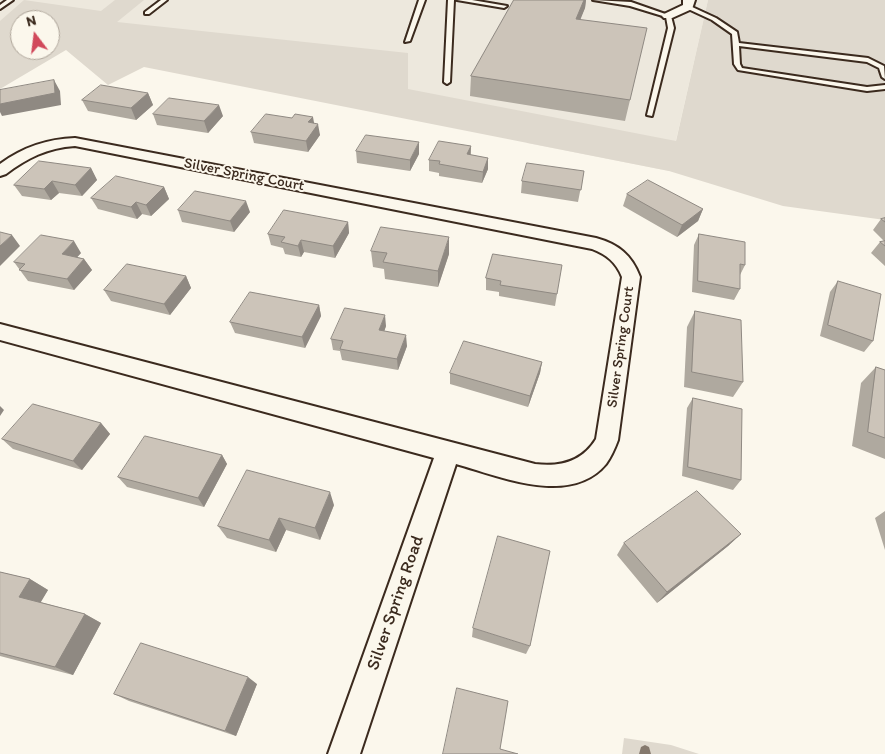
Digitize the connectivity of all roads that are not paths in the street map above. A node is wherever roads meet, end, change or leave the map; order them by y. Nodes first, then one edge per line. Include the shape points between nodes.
1 (10, 0) edge
2 (164, 0) edge
3 (422, 0) edge
4 (451, 0) edge
5 (460, 0) edge
6 (596, 0) edge
7 (689, 3) edge
8 (504, 6) dead end
9 (0, 8) edge
10 (148, 13) dead end
11 (668, 16) junction
12 (407, 41) dead end
13 (736, 44) junction
14 (885, 77) edge
15 (447, 82) dead end
16 (885, 86) edge
17 (650, 116) dead end
18 (0, 170) edge
19 (0, 332) edge
20 (448, 452) junction
21 (344, 754) edge

1 - 9 lane
2 - 10 lane
3 - 12 lane
4 - 15 lane
5 - 8 lane
6 - 11 lane via 632,4
7 - 11 street
7 - 13 lane via 735,33
11 - 17 lane via 671,28
13 - 14 lane via 868,60 882,67
13 - 16 lane via 737,64 746,71 868,89
18 - 20 street, Silver Spring Court via 36,148 75,142 596,244 620,257 628,266 631,277 607,440 596,458 577,471 546,476
19 - 20 street, Silver Spring Court
20 - 21 street, Silver Spring Road

